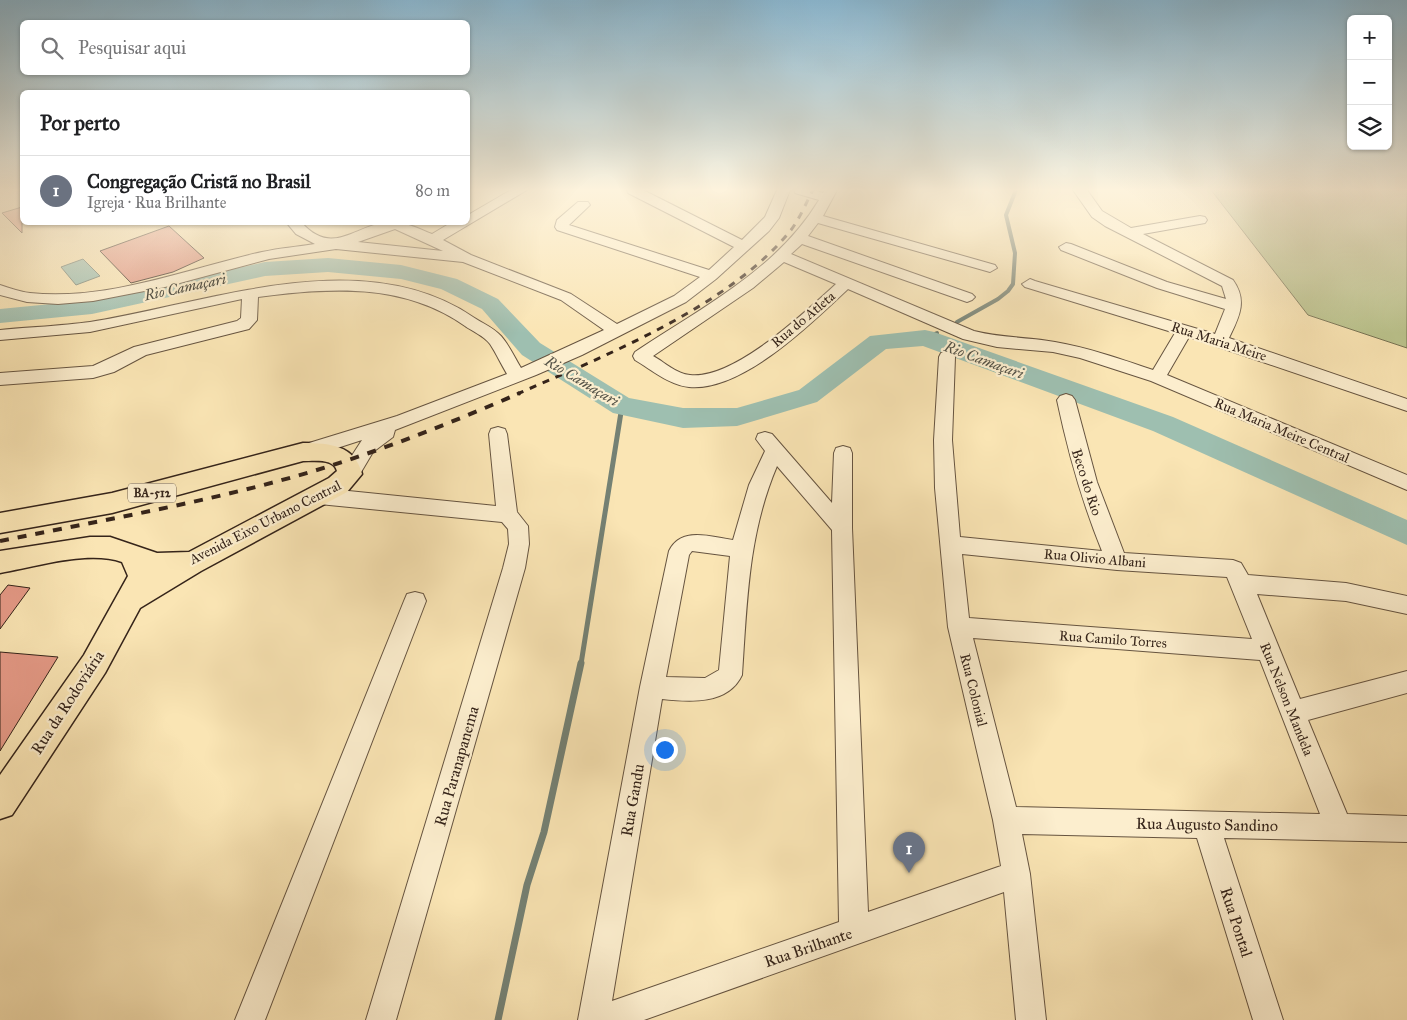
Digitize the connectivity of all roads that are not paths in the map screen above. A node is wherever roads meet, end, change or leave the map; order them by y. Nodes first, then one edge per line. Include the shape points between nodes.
1 (311, 238) edge
2 (355, 238) edge
3 (427, 238) edge
4 (437, 238) edge
5 (594, 238) edge
6 (727, 238) edge
7 (754, 238) edge
8 (799, 238) joint
9 (883, 238) edge
10 (1137, 238) edge
11 (433, 240) junction
12 (334, 245) junction
13 (745, 247) junction
14 (1066, 247) dead end
15 (783, 256) junction
16 (466, 258) junction
17 (990, 268) dead end
18 (711, 276) junction
19 (846, 283) junction
20 (1030, 284) dead end
21 (0, 290) edge
22 (250, 294) junction
23 (967, 297) dead end
24 (1234, 307) junction
25 (1185, 330) junction
26 (616, 331) junction
27 (0, 335) edge
28 (1220, 341) junction
29 (947, 357) dead end
30 (523, 373) junction
31 (1157, 377) junction
32 (0, 379) edge
33 (1066, 400) dead end
34 (1407, 405) edge
35 (403, 421) junction
36 (498, 434) dead end
37 (303, 452) junction
38 (843, 453) dead end
39 (1407, 483) edge
40 (339, 488) junction
41 (507, 515) junction
42 (0, 523) edge
43 (842, 528) junction
44 (952, 545) junction
45 (741, 549) junction
46 (132, 556) junction
47 (0, 562) edge
48 (1117, 562) junction
49 (192, 563) junction
50 (1239, 578) junction
51 (132, 598) junction
52 (415, 601) dead end
53 (1407, 605) edge
54 (959, 627) junction
55 (1267, 650) junction
56 (1407, 682) edge
57 (652, 687) junction
58 (1292, 712) junction
59 (0, 803) edge
60 (1006, 820) junction
61 (1206, 825) junction
62 (1338, 826) junction
63 (1407, 829) edge
64 (1016, 874) junction
65 (854, 931) junction
66 (250, 1020) edge
67 (381, 1020) edge
68 (593, 1020) edge
69 (601, 1020) edge
70 (1031, 1020) edge
71 (1268, 1020) edge

1 - 12 street
2 - 12 street
3 - 11 street
4 - 11 street
5 - 18 street
6 - 13 street
7 - 13 street
8 - 15 street
8 - 23 street
9 - 17 street
10 - 24 street via 1228,283 1235,295
11 - 16 street
12 - 16 street via 381,247
12 - 21 street via 261,257 77,299 36,297
13 - 18 street, Avenida Eixo Urbano Central
14 - 24 street via 1162,285
15 - 19 street, Rua do Atleta
15 - 19 street, Rua do Atleta via 739,293 641,356 688,380 718,376 781,341
16 - 26 street via 566,297
18 - 26 street, Avenida Eixo Urbano Central via 680,299
19 - 31 street, Rua Maria Meire Central via 968,335 1083,353
20 - 25 street, Rua Maria Meire
22 - 27 street via 90,326
22 - 30 street via 309,286 350,286 396,291 429,299 454,311 495,339
22 - 32 street via 249,320 243,325 140,351 93,372
24 - 28 street
25 - 28 street, Rua Maria Meire
25 - 31 street
26 - 30 street, Avenida Eixo Urbano Central
28 - 34 street, Rua Maria Meire
29 - 44 street, Rua Colonial via 943,440
30 - 35 street, Avenida Eixo Urbano Central
31 - 39 street, Rua Maria Meire Central
33 - 48 street, Beco do Rio via 1086,484
35 - 37 street, Avenida Eixo Urbano Central
35 - 40 street, Avenida Eixo Urbano Central via 366,447
36 - 41 street
37 - 40 main road, Avenida Eixo Urbano Central / BA-512 via 324,452 346,460 350,466
37 - 42 main road, Avenida Eixo Urbano Central / BA-512 via 112,504
38 - 43 street
40 - 41 street
40 - 49 main road, Avenida Eixo Urbano Central
41 - 67 street, Rua Paranapanema via 518,526 519,544 514,568
43 - 45 street via 770,444
43 - 65 street
44 - 48 street, Rua Olivio Albani
44 - 54 street, Rua Colonial
45 - 57 street, Rua Gandu via 691,543 679,551
45 - 57 street via 730,675 725,682 703,690
46 - 47 main road, Avenida Eixo Urbano Central via 110,547 90,547
46 - 49 main road, Avenida Eixo Urbano Central via 156,564
46 - 51 main road, Rua da Rodoviária via 141,576
48 - 50 street, Rua Olivio Albani via 1227,567
49 - 51 main road, Rua da Rodoviária
50 - 53 street, Rua Olivio Albani via 1346,592
50 - 55 street, Rua Nelson Mandela
51 - 59 main road, Rua da Rodoviária via 81,682
52 - 66 street
54 - 55 street, Rua Camilo Torres
54 - 60 street, Rua Colonial
55 - 58 street, Rua Nelson Mandela
56 - 58 street
57 - 68 street, Rua Gandu
58 - 62 street, Rua Nelson Mandela
60 - 61 street, Rua Augusto Sandino
60 - 64 street, Rua Colonial
61 - 62 street, Rua Augusto Sandino
61 - 71 street, Rua Pontal
62 - 63 street, Rua Augusto Sandino
64 - 65 street, Rua Brilhante
64 - 70 street, Rua Colonial
65 - 69 street, Rua Brilhante

